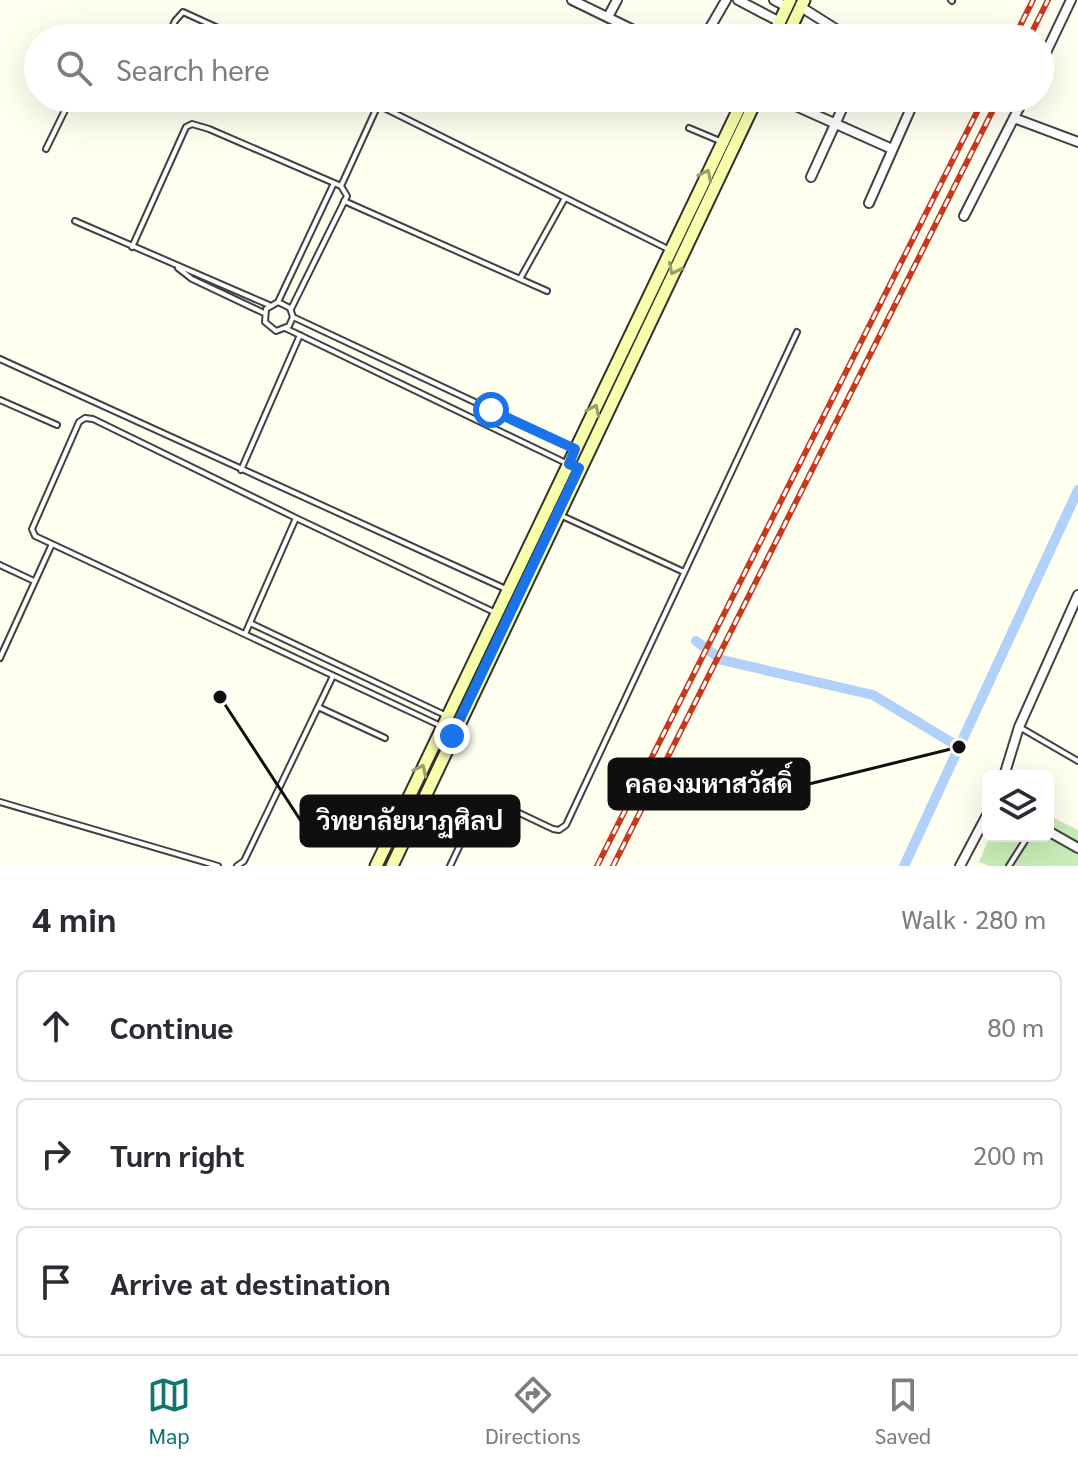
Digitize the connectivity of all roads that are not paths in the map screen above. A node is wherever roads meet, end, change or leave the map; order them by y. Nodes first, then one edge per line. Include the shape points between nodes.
1 (572, 0) edge
2 (617, 0) edge
3 (726, 0) edge
4 (738, 0) edge
5 (774, 0) edge
6 (1071, 0) edge
7 (788, 3) edge
8 (802, 4) edge
9 (608, 17) junction
10 (780, 22) joint
11 (174, 24) edge
12 (209, 24) edge
13 (622, 24) edge
14 (712, 24) edge
15 (793, 24) edge
16 (830, 24) edge
17 (1054, 36) edge
18 (64, 112) edge
19 (375, 112) edge
20 (392, 112) edge
21 (737, 112) edge
22 (750, 112) edge
23 (809, 112) edge
24 (841, 112) edge
25 (909, 112) edge
26 (1017, 112) edge
27 (1014, 118) junction
28 (836, 124) junction
29 (689, 128) dead end
30 (723, 142) junction
31 (1078, 142) edge
32 (46, 149) dead end
33 (892, 149) junction
34 (811, 177) dead end
35 (334, 183) junction
36 (341, 186) junction
37 (565, 198) junction
38 (346, 199) junction
39 (869, 203) dead end
40 (964, 216) dead end
41 (75, 221) dead end
42 (132, 247) junction
43 (670, 250) junction
44 (175, 266) junction
45 (520, 279) junction
46 (547, 291) dead end
47 (278, 302) junction
48 (269, 305) junction
49 (291, 309) junction
50 (264, 313) junction
51 (293, 317) junction
52 (285, 328) junction
53 (797, 332) dead end
54 (300, 335) junction
55 (0, 359) edge
56 (0, 400) edge
57 (57, 425) dead end
58 (581, 452) junction
59 (574, 466) junction
60 (241, 470) junction
61 (558, 514) junction
62 (296, 518) junction
63 (52, 544) junction
64 (0, 565) edge
65 (684, 572) junction
66 (35, 582) junction
67 (508, 590) junction
68 (1078, 595) edge
69 (497, 613) junction
70 (250, 623) junction
71 (245, 634) junction
72 (0, 658) edge
73 (333, 676) junction
74 (318, 707) junction
75 (446, 727) junction
76 (1019, 727) junction
77 (385, 738) dead end
78 (1078, 761) edge
79 (1006, 770) edge
80 (492, 800) dead end
81 (0, 802) edge
82 (982, 824) edge
83 (1054, 834) edge
84 (462, 841) dead end
85 (1024, 842) edge
86 (1078, 848) edge
87 (218, 866) edge
88 (237, 866) edge
89 (376, 866) edge
90 (392, 866) edge
91 (450, 866) edge
92 (960, 866) edge
93 (1009, 866) edge

1 - 9 street
2 - 9 street
3 - 14 street
4 - 10 street
5 - 7 street
6 - 17 street
7 - 10 main road
8 - 15 main road
8 - 16 street
9 - 13 street
11 - 12 lane via 183,12
18 - 32 lane
19 - 36 lane
20 - 37 lane
21 - 30 main road
22 -> 58 main road
23 - 28 street
24 - 28 street
25 - 33 street
26 - 27 street
27 - 31 street
27 - 40 street
28 - 33 street
28 - 34 street
29 - 30 lane
43 -> 30 main road
33 - 39 street
35 - 36 lane
35 - 42 lane via 192,124 186,127
35 - 47 lane
36 - 38 lane
37 - 43 lane
37 - 45 lane
38 - 45 lane
38 - 49 lane
41 - 42 lane
42 - 44 lane
58 -> 43 main road
44 - 48 lane
44 - 50 lane
45 - 46 lane
47 - 48 lane
47 - 49 lane
48 - 50 lane
49 - 51 lane
50 - 52 lane via 272,329
51 - 52 lane
51 - 58 lane
52 - 54 lane
53 - 65 lane
54 - 59 lane
54 - 60 lane
55 - 60 lane
56 - 57 lane
58 - 59 main road
59 - 61 main road
59 - 67 main road
60 - 67 lane
61 - 65 lane
61 - 75 main road
62 - 63 lane via 85,418 32,529
62 - 69 lane
62 - 70 lane
63 - 66 lane
63 - 71 lane
64 - 66 lane
65 - 80 lane via 563,829
66 - 72 lane
67 - 69 main road
68 - 76 street
69 - 75 main road
70 - 71 lane
70 - 75 lane
71 - 73 lane
73 - 74 lane
73 - 75 lane
74 - 77 lane
74 - 88 lane
89 -> 75 main road
75 - 90 main road
76 - 78 lane
76 - 79 street
81 - 87 lane
82 - 92 street
83 - 86 street
84 - 91 lane
85 - 93 lane

